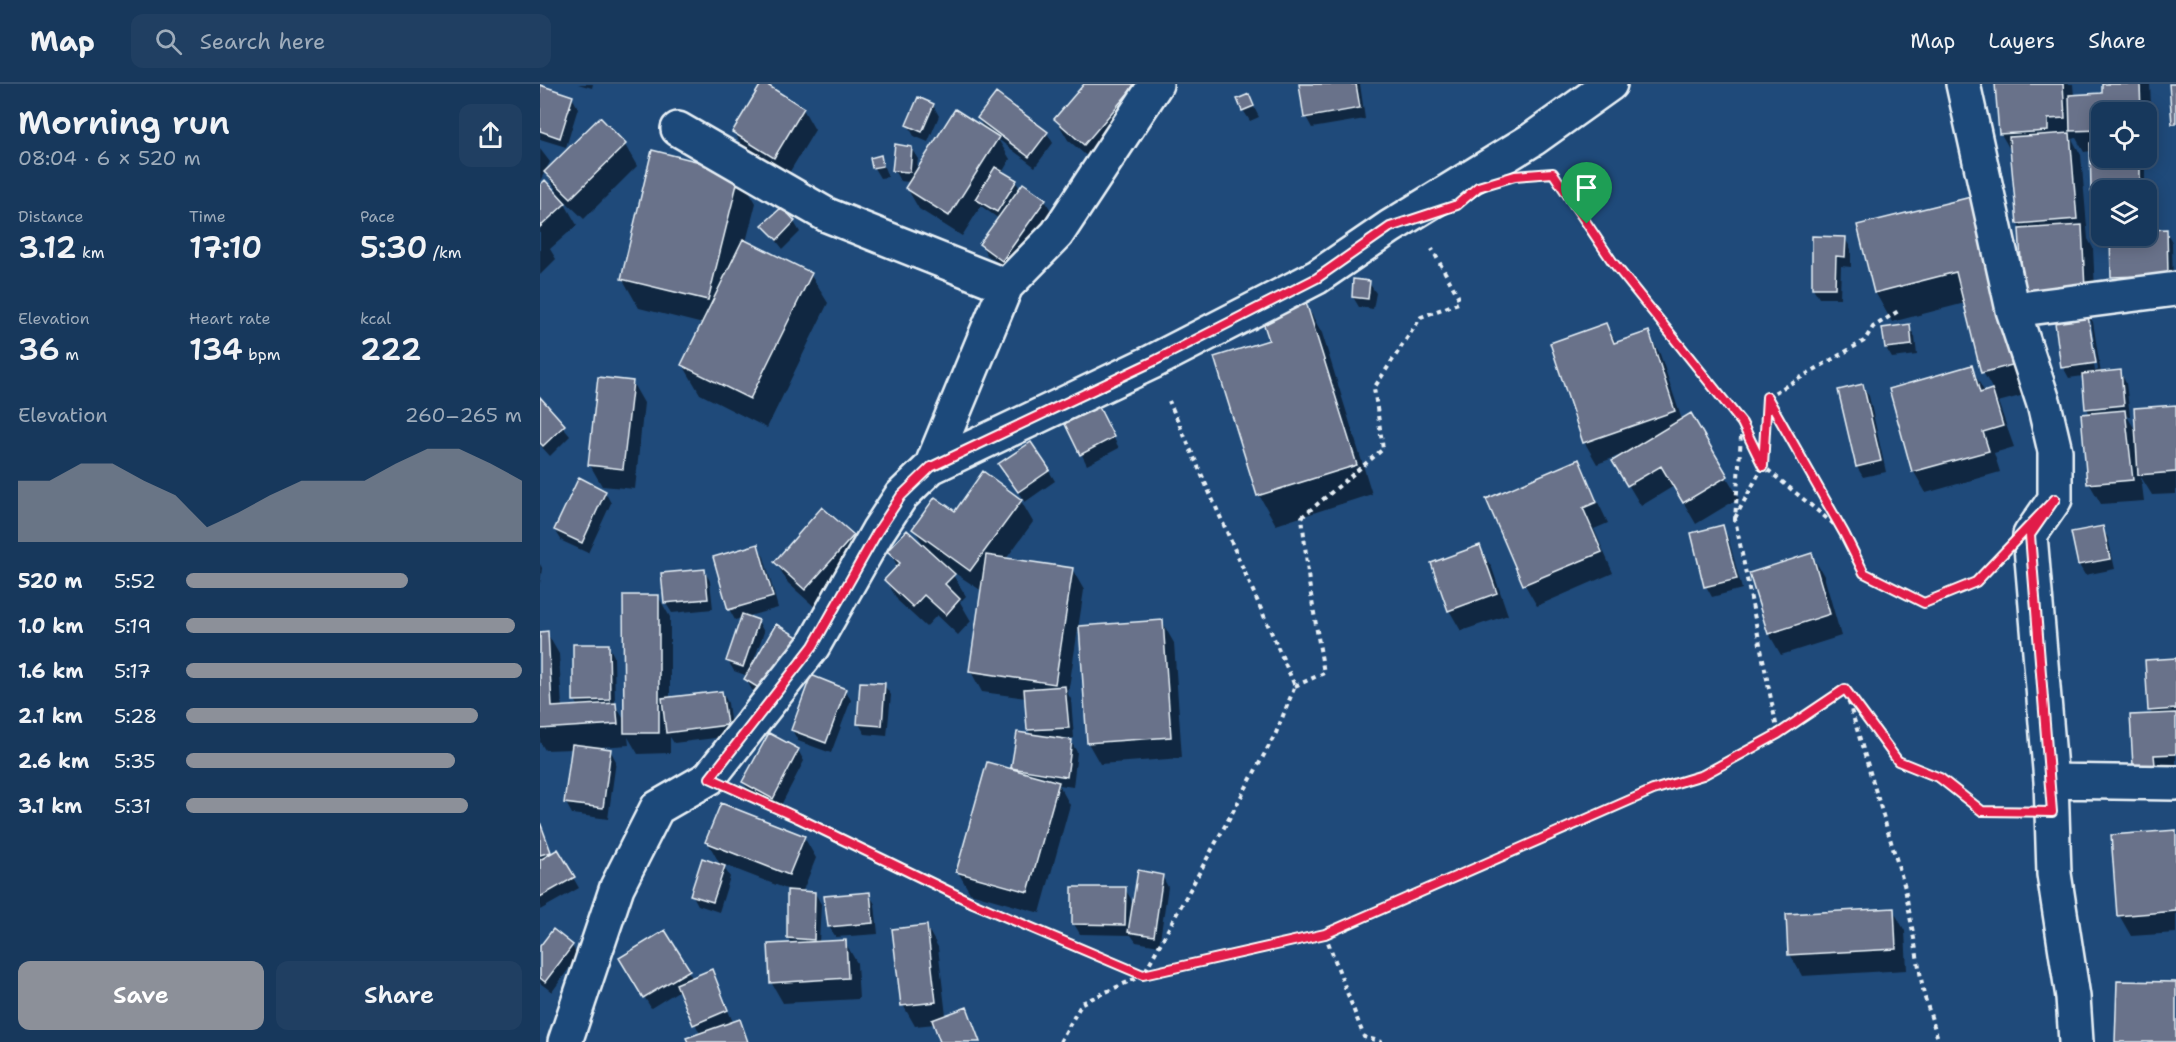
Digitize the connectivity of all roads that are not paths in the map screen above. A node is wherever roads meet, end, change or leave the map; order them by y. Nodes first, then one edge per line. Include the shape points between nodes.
1 (1156, 84) edge
2 (1610, 84) edge
3 (1964, 84) edge
4 (678, 129) dead end
5 (1006, 286) junction
6 (2176, 289) edge
7 (2013, 310) junction
8 (931, 467) junction
9 (2176, 783) edge
10 (2051, 796) junction
11 (565, 1042) edge
12 (2076, 1042) edge

1 - 5 street via 1057,234
2 - 8 street via 1533,139 1390,227 1317,278
3 - 7 street
4 - 5 street via 827,215
5 - 8 street
6 - 7 street
7 - 10 street via 2055,451 2055,499 2030,535
8 - 11 street via 901,496 813,646 710,778 657,808 617,887
9 - 10 street
10 - 12 street via 2054,874

